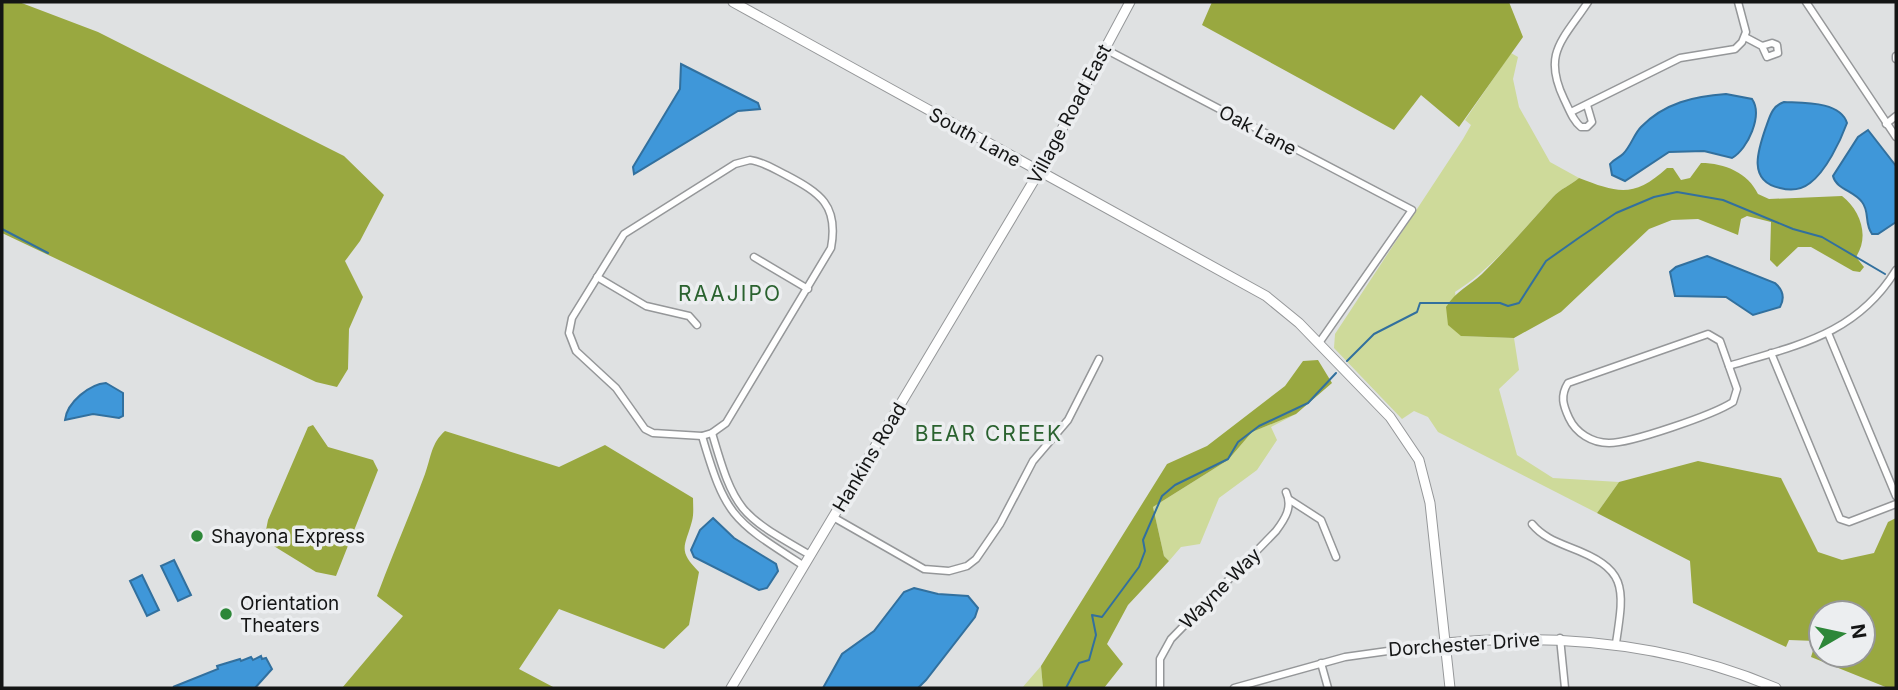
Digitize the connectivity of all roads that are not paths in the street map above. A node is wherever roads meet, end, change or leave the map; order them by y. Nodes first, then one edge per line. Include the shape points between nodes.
1 (733, 2) edge
2 (1129, 2) edge
3 (1588, 2) edge
4 (1738, 2) edge
5 (1806, 2) edge
6 (1745, 37) junction
7 (1762, 47) dead end
8 (1105, 48) junction
9 (1587, 104) junction
10 (1571, 113) junction
11 (1896, 116) edge
12 (1886, 124) junction
13 (1896, 137) edge
14 (1039, 172) junction
15 (1007, 226) joint
16 (754, 257) dead end
17 (1896, 270) edge
18 (597, 277) junction
19 (808, 289) junction
20 (697, 325) dead end
21 (1828, 333) junction
22 (1319, 343) junction
23 (1771, 353) junction
24 (1099, 359) dead end
25 (1729, 366) junction
26 (712, 433) junction
27 (702, 436) junction
28 (1286, 492) dead end
29 (1896, 496) edge
30 (1290, 500) junction
31 (1896, 504) edge
32 (833, 517) junction
33 (1532, 524) dead end
34 (773, 534) junction
35 (768, 543) junction
36 (810, 555) junction
37 (1336, 557) dead end
38 (804, 566) junction
39 (1560, 638) junction
40 (1445, 643) junction
41 (1616, 643) junction
42 (1321, 663) junction
43 (731, 688) edge
44 (1160, 688) edge
45 (1234, 688) edge
46 (1328, 688) edge
47 (1450, 688) edge
48 (1565, 688) edge
49 (1776, 688) edge

1 - 14 street, South Lane
2 - 8 street, Village Road East
3 - 10 street via 1553,60 1555,80
4 - 6 street
5 - 12 street
6 - 7 street
6 - 9 street via 1730,51 1680,58
8 - 14 street, Village Road East
8 - 22 street, Oak Lane via 1412,210
9 - 10 street
9 - 10 street via 1592,118 1587,127 1578,125
11 - 12 street
12 - 13 street
14 - 15 street, Village Road East
14 - 22 street, South Lane via 1266,296
15 - 32 street, Hankins Road
16 - 19 street
17 - 21 street via 1867,307
18 - 19 street via 624,234 735,164 750,160 810,188 829,210 834,228 831,248
18 - 20 street via 646,306 689,316
18 - 27 street via 569,324 571,344 616,388 645,429
19 - 26 street via 731,416
21 - 23 street
21 - 29 street
22 - 40 street, South Lane via 1399,427 1419,460 1430,503
23 - 25 street
23 - 31 street via 1840,519 1849,522
24 - 32 street via 1068,420 1033,461 1000,524 967,566 949,571 924,569
25 - 25 street via 1737,389 1733,402 1625,442 1607,443 1584,436 1573,426 1563,404 1562,392 1578,377 1708,334 1718,338
26 - 27 street
26 - 34 street via 731,494 747,515
27 - 35 street via 725,504
28 - 30 street
30 - 37 street via 1321,520
30 - 44 street, Wayne Way via 1276,531 1171,639 1160,659
32 - 36 street, Hankins Road
33 - 41 street via 1552,540 1602,561 1613,573 1622,603
34 - 35 street
34 - 36 street
35 - 38 street
36 - 38 street, Hankins Road
38 - 43 street, Hankins Road
39 - 40 street, Dorchester Drive
39 - 41 street, Dorchester Drive
39 - 48 street
40 - 42 street, Dorchester Drive
40 - 47 street, South Lane
41 - 49 street, Dorchester Drive via 1705,663
42 - 45 street, Dorchester Drive
42 - 46 street

